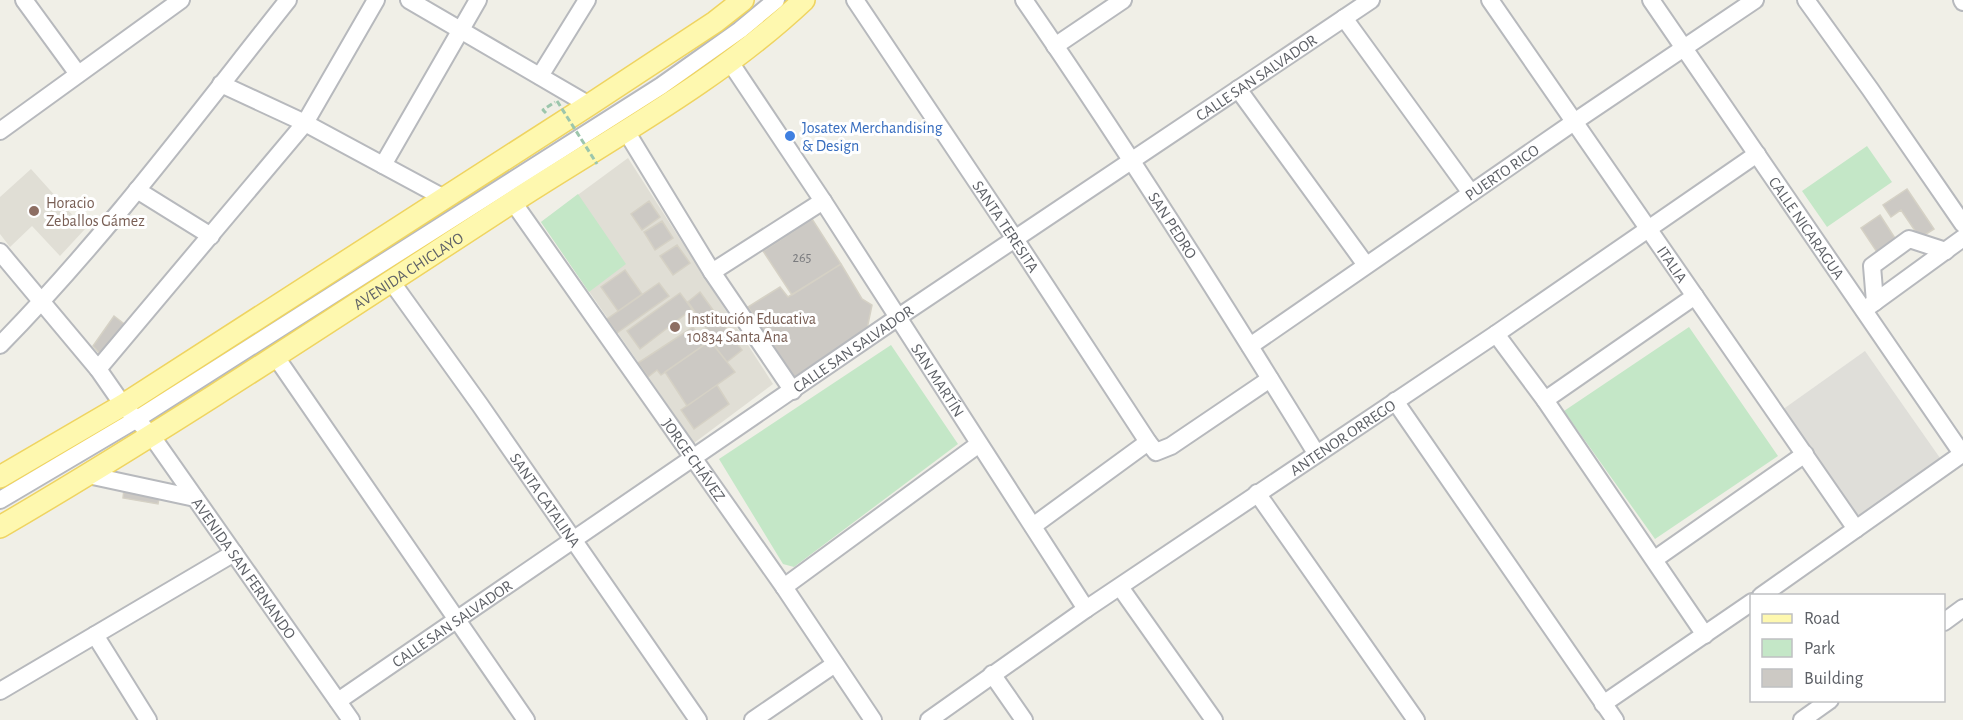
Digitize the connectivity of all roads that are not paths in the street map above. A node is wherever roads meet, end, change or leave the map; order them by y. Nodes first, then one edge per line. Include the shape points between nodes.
1 (24, 0) edge
2 (181, 0) edge
3 (288, 0) edge
4 (376, 0) edge
5 (410, 0) edge
6 (478, 0) edge
7 (587, 0) edge
8 (743, 0) edge
9 (776, 0) edge
10 (804, 0) edge
11 (855, 0) edge
12 (1024, 0) edge
13 (1123, 0) edge
14 (1371, 0) edge
15 (1490, 0) edge
16 (1651, 0) edge
17 (1755, 0) edge
18 (1806, 0) edge
19 (1344, 18) junction
20 (461, 29) junction
21 (1056, 46) junction
22 (1685, 47) junction
23 (730, 62) junction
24 (78, 74) junction
25 (540, 76) junction
26 (221, 84) junction
27 (1238, 90) junction
28 (589, 105) junction
29 (1574, 122) junction
30 (305, 123) junction
31 (0, 131) edge
32 (626, 131) junction
33 (1758, 154) junction
34 (1132, 161) junction
35 (382, 165) junction
36 (137, 190) junction
37 (1471, 193) junction
38 (444, 198) junction
39 (823, 201) junction
40 (513, 202) junction
41 (1963, 224) edge
42 (1648, 229) junction
43 (211, 236) junction
44 (1963, 238) edge
45 (1015, 239) junction
46 (1946, 250) junction
47 (0, 252) edge
48 (1366, 265) junction
49 (712, 272) junction
50 (392, 281) junction
51 (1695, 296) junction
52 (42, 302) junction
53 (1870, 306) junction
54 (897, 318) junction
55 (1496, 334) junction
56 (0, 345) edge
57 (1250, 346) junction
58 (276, 357) junction
59 (98, 369) junction
60 (1270, 379) junction
61 (793, 391) junction
62 (1545, 400) junction
63 (1395, 401) junction
64 (137, 420) junction
65 (979, 444) junction
66 (1152, 447) junction
67 (1316, 453) junction
68 (1805, 454) junction
69 (1963, 455) edge
70 (693, 459) junction
71 (88, 475) junction
72 (0, 477) edge
73 (1257, 493) junction
74 (195, 498) junction
75 (0, 501) edge
76 (0, 526) edge
77 (1033, 526) junction
78 (1856, 529) junction
79 (573, 541) junction
80 (234, 554) junction
81 (1655, 559) junction
82 (784, 587) junction
83 (1120, 587) junction
84 (1764, 594) edge
85 (1750, 603) edge
86 (1963, 608) edge
87 (1086, 609) junction
88 (456, 620) junction
89 (1945, 621) edge
90 (95, 635) junction
91 (1704, 635) junction
92 (835, 664) junction
93 (992, 674) junction
94 (0, 691) edge
95 (338, 701) junction
96 (1827, 702) edge
97 (1603, 704) junction
98 (148, 720) edge
99 (351, 720) edge
100 (526, 720) edge
101 (699, 720) edge
102 (753, 720) edge
103 (873, 720) edge
104 (929, 720) edge
105 (1024, 720) edge
106 (1214, 720) edge
107 (1416, 720) edge
108 (1615, 720) edge
109 (1802, 720) edge

1 - 24 street
2 - 24 street
3 - 26 street
4 - 30 street
5 - 20 street
6 - 20 street
7 - 25 street
8 - 28 main road, AVENIDA CHICLAYO
9 - 64 street, AVENIDA CHICLAYO via 661,86
10 - 23 main road, AVENIDA CHICLAYO
11 - 45 street, SANTA TERESITA
12 - 21 street, SAN PEDRO
13 - 21 street
14 - 19 street, CALLE SAN SALVADOR
15 - 29 street, ITALIA
16 - 22 street, CALLE NICARAGUA
17 - 22 street, PUERTO RICO
18 - 41 street
19 - 27 street, CALLE SAN SALVADOR
19 - 37 street
20 - 25 street
20 - 35 street
21 - 34 street, SAN PEDRO
22 - 29 street, PUERTO RICO
22 - 33 street, CALLE NICARAGUA
23 - 32 main road, AVENIDA CHICLAYO
23 - 39 street, SAN MARTÍN
24 - 31 street
25 - 28 street
26 - 30 street
26 - 36 street
27 - 34 street, CALLE SAN SALVADOR
27 - 48 street
28 - 38 main road, AVENIDA CHICLAYO
29 - 37 street, PUERTO RICO
29 - 42 street, ITALIA
30 - 35 street
30 - 43 street
32 - 40 main road, AVENIDA CHICLAYO
32 - 49 street
33 - 42 street, ANTENOR ORREGO
33 - 53 street, CALLE NICARAGUA
34 - 45 street, CALLE SAN SALVADOR
34 - 57 street, SAN PEDRO
35 - 38 street
36 - 43 street
36 - 52 street
37 - 48 street, PUERTO RICO
38 - 64 main road, AVENIDA CHICLAYO
39 - 49 street
39 - 54 street, SAN MARTÍN
40 - 50 main road, AVENIDA CHICLAYO
40 - 70 street, JORGE CHÁVEZ
42 - 51 street, ITALIA
42 - 55 street, ANTENOR ORREGO
43 - 59 street
44 - 46 street
45 - 54 street, CALLE SAN SALVADOR
45 - 66 street, SANTA TERESITA
46 - 53 street
46 - 53 street via 1909,239 1872,266
47 - 52 street, AVENIDA SAN FERNANDO
48 - 57 street, PUERTO RICO
49 - 61 street
50 - 58 main road, AVENIDA CHICLAYO
50 - 79 street, SANTA CATALINA
51 - 62 street
51 - 68 street, ITALIA
52 - 56 street
52 - 59 street, AVENIDA SAN FERNANDO
53 - 69 street, CALLE NICARAGUA
54 - 61 street, CALLE SAN SALVADOR
54 - 65 street, SAN MARTÍN
55 - 62 street
55 - 63 street, ANTENOR ORREGO
57 - 60 street, SAN PEDRO
58 - 64 main road, AVENIDA CHICLAYO
58 - 88 street
59 - 64 street, AVENIDA SAN FERNANDO
60 - 66 street via 1171,447
60 - 67 street, SAN PEDRO
61 - 70 street, CALLE SAN SALVADOR
62 - 81 street
63 - 67 street, ANTENOR ORREGO
63 - 97 street
64 - 71 main road, AVENIDA CHICLAYO
64 - 72 main road, AVENIDA CHICLAYO
64 - 74 street, AVENIDA SAN FERNANDO
64 - 75 street, AVENIDA CHICLAYO
65 - 77 street, SAN MARTÍN
65 - 82 street
66 - 77 street
67 - 73 street, ANTENOR ORREGO
68 - 78 street, ITALIA
68 - 81 street
69 - 78 street
70 - 79 street, CALLE SAN SALVADOR
70 - 82 street, JORGE CHÁVEZ
71 - 74 street
71 - 76 main road, AVENIDA CHICLAYO
73 - 83 street, ANTENOR ORREGO
73 - 107 street
74 - 80 street, AVENIDA SAN FERNANDO
77 - 87 street, SAN MARTÍN
78 - 84 street
79 - 88 street, CALLE SAN SALVADOR
79 - 101 street, SANTA CATALINA
80 - 90 street
80 - 95 street, AVENIDA SAN FERNANDO
81 - 91 street
82 - 92 street, JORGE CHÁVEZ
83 - 87 street, ANTENOR ORREGO
83 - 106 street
85 - 91 street
86 - 89 street
87 - 93 street, ANTENOR ORREGO
88 - 95 street, CALLE SAN SALVADOR
88 - 100 street
90 - 94 street
90 - 98 street
91 - 97 street
92 - 102 street
92 - 103 street, JORGE CHÁVEZ
93 - 104 street, ANTENOR ORREGO
93 - 105 street
95 - 99 street, AVENIDA SAN FERNANDO
96 - 109 street
97 - 108 street

